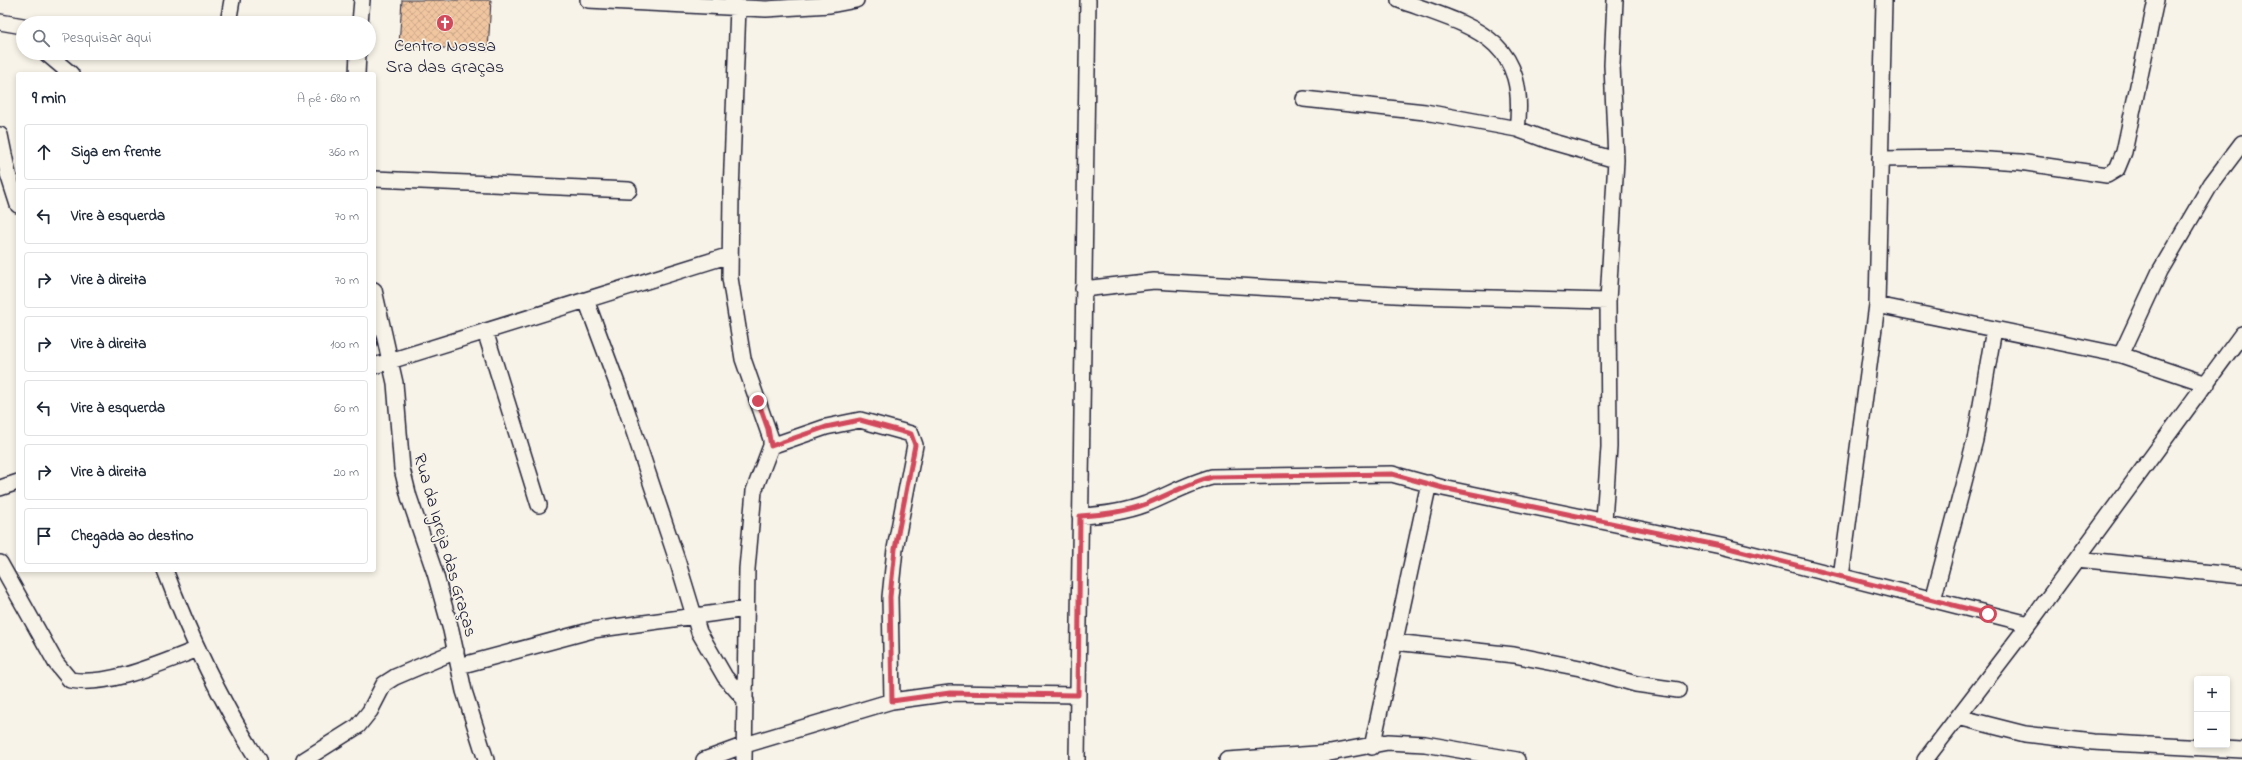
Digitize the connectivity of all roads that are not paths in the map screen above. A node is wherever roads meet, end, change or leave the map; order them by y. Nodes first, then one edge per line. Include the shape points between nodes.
1 (232, 0) edge
2 (362, 0) edge
3 (588, 0) edge
4 (856, 0) edge
5 (1088, 0) edge
6 (1399, 0) edge
7 (1615, 0) edge
8 (1884, 0) edge
9 (2156, 0) edge
10 (738, 7) junction
11 (229, 16) edge
12 (361, 16) edge
13 (54, 60) edge
14 (358, 60) edge
15 (69, 72) edge
16 (357, 72) edge
17 (1304, 99) dead end
18 (1517, 129) junction
19 (0, 135) edge
20 (2242, 143) edge
21 (1880, 158) junction
22 (1616, 160) junction
23 (376, 178) edge
24 (629, 190) dead end
25 (16, 199) edge
26 (730, 255) junction
27 (1083, 289) junction
28 (376, 299) edge
29 (586, 300) junction
30 (1608, 301) junction
31 (1877, 305) junction
32 (1994, 329) junction
33 (485, 331) junction
34 (2242, 334) edge
35 (2121, 355) junction
36 (390, 361) junction
37 (376, 365) edge
38 (2206, 384) junction
39 (771, 446) junction
40 (16, 483) edge
41 (1429, 483) junction
42 (0, 488) edge
43 (539, 505) dead end
44 (1080, 516) junction
45 (1604, 521) junction
46 (2077, 559) junction
47 (0, 563) edge
48 (166, 572) edge
49 (2242, 576) edge
50 (1841, 577) junction
51 (1933, 600) junction
52 (746, 608) junction
53 (693, 615) junction
54 (2029, 624) junction
55 (1394, 642) junction
56 (198, 649) junction
57 (457, 659) junction
58 (1678, 690) dead end
59 (1078, 695) junction
60 (746, 701) junction
61 (892, 701) junction
62 (1958, 717) junction
63 (745, 745) junction
64 (1372, 747) junction
65 (2242, 750) edge
66 (258, 760) edge
67 (304, 760) edge
68 (486, 760) edge
69 (704, 760) edge
70 (744, 760) edge
71 (1077, 760) edge
72 (1083, 760) edge
73 (1227, 760) edge
74 (1517, 760) edge
75 (1925, 760) edge

1 - 11 street
2 - 12 street
3 - 10 street
4 - 10 street via 830,5 766,9
5 - 27 street
6 - 18 street via 1473,27 1490,38 1501,50 1510,64 1517,84
7 - 22 street via 1612,65
8 - 21 street
9 - 21 street via 2124,152 2118,169 2107,175 2020,162 1957,158
10 - 26 street
13 - 15 street
14 - 16 street
17 - 18 street via 1426,112
18 - 22 street
19 - 25 street
20 - 35 street via 2211,184 2160,271
21 - 31 street
22 - 30 street
23 - 24 street
26 - 29 street
26 - 39 street via 730,278 743,359 768,429
27 - 30 street via 1154,281 1412,296
27 - 44 street
28 - 36 street, Rua da Igreja das Graças
29 - 33 street
29 - 53 street via 625,405
30 - 45 street via 1609,447
31 - 32 street
31 - 50 street
32 - 35 street
32 - 51 street via 1974,440
33 - 36 street
33 - 43 street
34 - 38 street
35 - 38 street
36 - 37 street
36 - 57 street, Rua da Igreja das Graças via 395,383 402,469 435,572
38 - 46 street
39 - 52 street via 754,491
39 - 61 street via 826,427 860,420 911,434 915,445 895,549 890,597
40 - 42 street
41 - 44 street via 1392,474 1373,473 1212,477 1127,510
41 - 45 street
41 - 55 street
44 - 59 street
45 - 50 street via 1721,546
46 - 49 street
46 - 54 street
47 - 56 street via 56,663 70,680 82,682 110,678 166,662
48 - 56 street
50 - 51 street
51 - 54 street
52 - 53 street
52 - 60 street
53 - 57 street via 593,630
53 - 60 street via 709,652 725,677
54 - 62 street
55 - 58 street via 1514,655 1580,668 1636,684
55 - 64 street
56 - 66 street via 229,714
57 - 67 street via 395,677 384,684 370,711 358,726
57 - 68 street, Rua da Igreja das Graças via 464,691
59 - 61 street via 950,693
59 - 71 street
60 - 63 street
61 - 63 street
62 - 65 street via 2025,734 2092,742
62 - 75 street
63 - 69 street
63 - 70 street
64 - 73 street via 1330,753
64 - 74 street via 1388,742 1425,744
71 - 72 street

